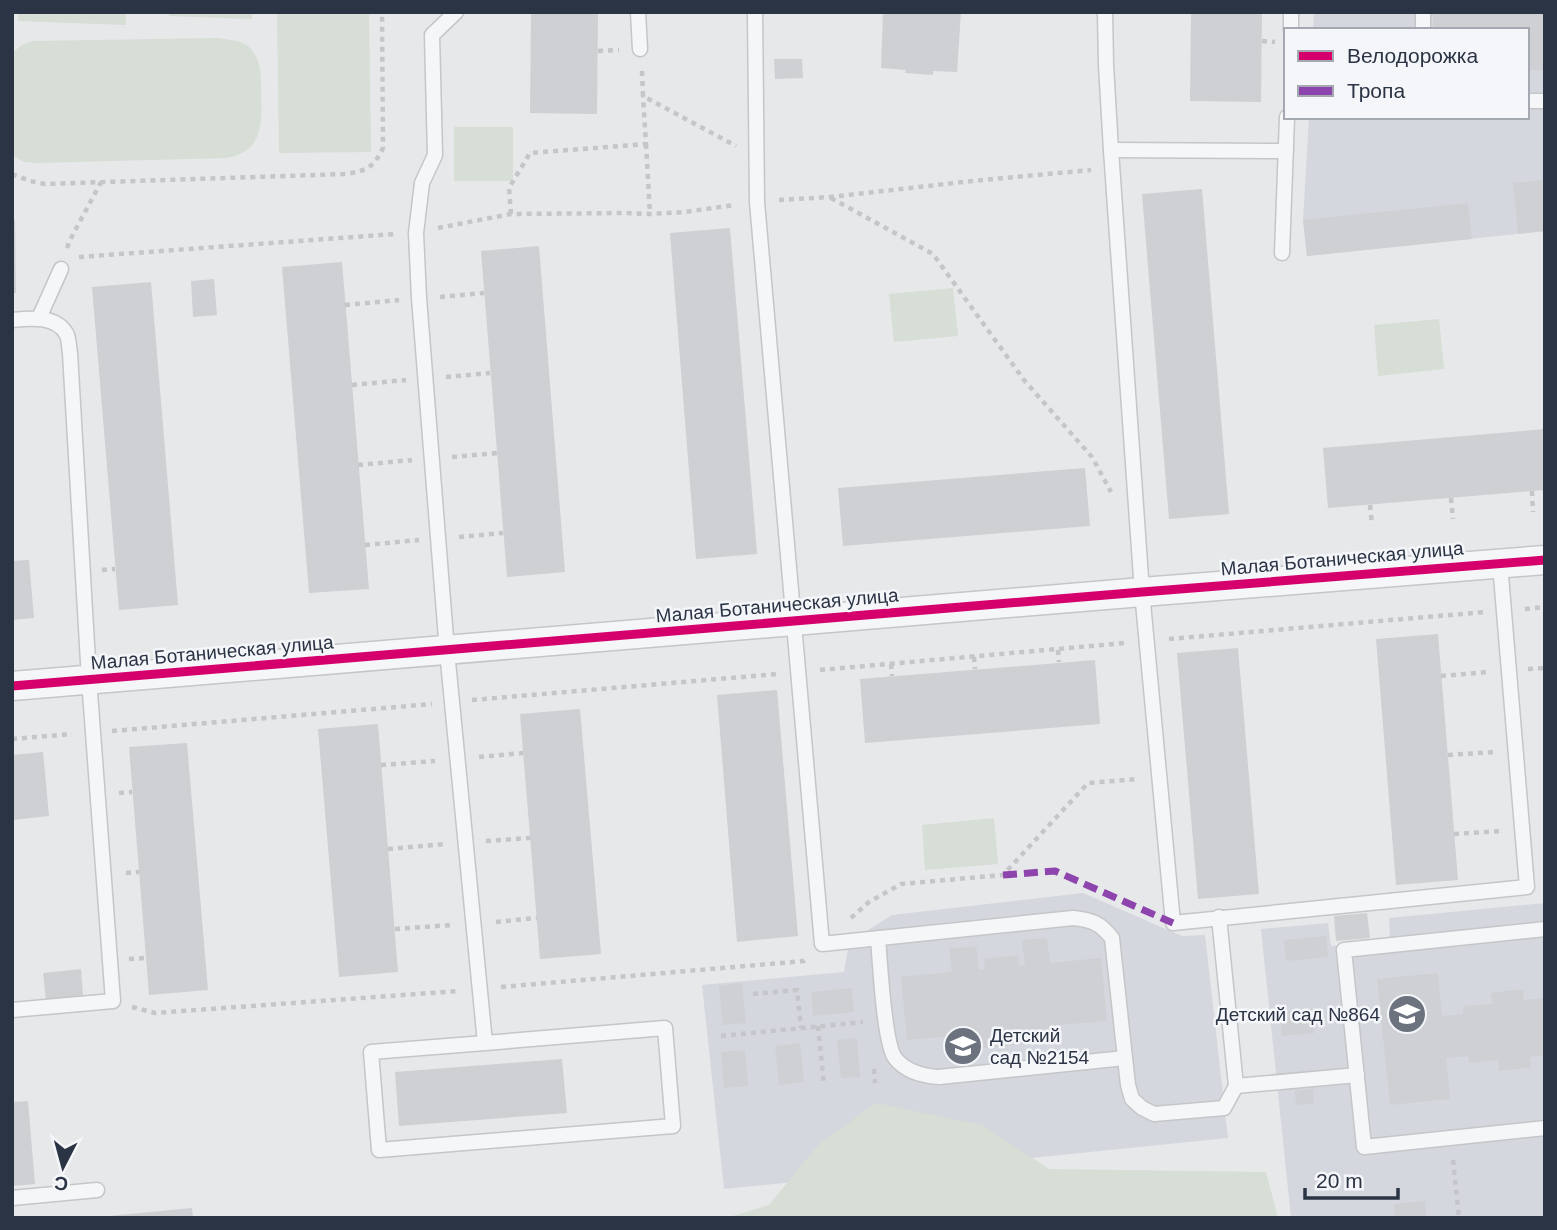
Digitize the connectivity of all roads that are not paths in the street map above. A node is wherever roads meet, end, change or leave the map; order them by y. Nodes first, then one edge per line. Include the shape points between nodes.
1 (456, 12) edge
2 (638, 12) edge
3 (755, 12) edge
4 (1105, 12) edge
5 (640, 49) road end
6 (1287, 119) edge
7 (1111, 150) junction
8 (1286, 150) junction
9 (1282, 253) dead end
10 (63, 263) road end
11 (39, 318) junction
12 (12, 320) edge
13 (1545, 560) edge
14 (1500, 564) junction
15 (1142, 592) junction
16 (795, 621) junction
17 (447, 651) junction
18 (89, 680) junction
19 (12, 686) edge
20 (1219, 917) junction
21 (1545, 929) edge
22 (878, 939) junction
23 (12, 1010) edge
24 (485, 1043) junction
25 (1125, 1058) junction
26 (1357, 1075) junction
27 (1236, 1086) junction
28 (1545, 1128) edge
29 (97, 1190) dead end
30 (12, 1198) edge

1 - 17 lane via 432,34 435,155 422,183 416,233
2 - 5 lane
3 - 16 lane via 757,202
4 - 7 lane
6 - 8 lane
7 - 8 lane
7 - 15 lane
8 - 9 lane
10 - 11 lane
11 - 12 lane
11 - 18 lane via 57,324 67,335 70,353
13 - 14 street, Малая Ботаническая улица
14 - 15 street, Малая Ботаническая улица
14 - 20 lane via 1527,887
15 - 16 street, Малая Ботаническая улица
15 - 20 lane via 1172,923
16 - 17 street, Малая Ботаническая улица
16 - 22 lane via 822,944
17 - 18 street, Малая Ботаническая улица
17 - 24 lane
18 - 19 street, Малая Ботаническая улица
18 - 23 lane via 113,1001
20 - 27 lane
21 - 26 lane via 1344,950
22 - 25 lane via 888,1040 894,1057 922,1076
22 - 25 lane via 1088,920 1112,938
24 - 24 lane via 665,1028 673,1126 379,1150 371,1052
25 - 27 lane via 1132,1099 1154,1114 1224,1108
26 - 27 lane
26 - 28 lane via 1364,1147
29 - 30 lane

